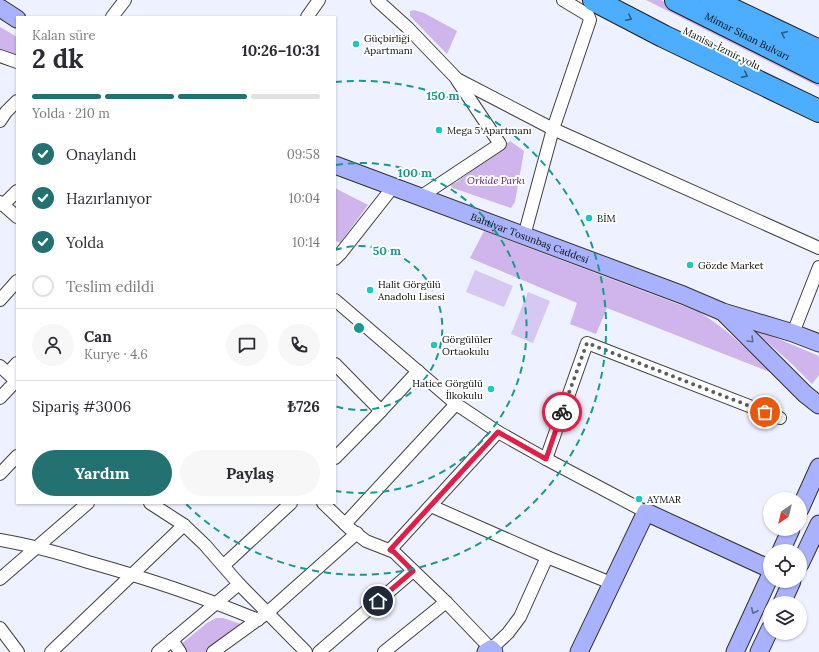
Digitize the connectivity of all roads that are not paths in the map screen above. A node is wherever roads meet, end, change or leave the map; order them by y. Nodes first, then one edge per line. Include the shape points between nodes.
1 (125, 0) edge
2 (319, 0) edge
3 (377, 0) edge
4 (564, 0) edge
5 (594, 0) edge
6 (626, 0) edge
7 (676, 0) edge
8 (712, 0) edge
9 (0, 8) edge
10 (113, 16) edge
11 (308, 16) edge
12 (16, 18) edge
13 (819, 51) edge
14 (0, 56) edge
15 (16, 62) edge
16 (819, 72) edge
17 (457, 79) junction
18 (819, 96) edge
19 (16, 102) edge
20 (819, 111) edge
21 (2, 113) edge
22 (553, 129) junction
23 (336, 165) edge
24 (393, 188) junction
25 (16, 192) edge
26 (420, 198) junction
27 (2, 203) edge
28 (16, 216) edge
29 (524, 236) junction
30 (819, 248) edge
31 (337, 254) edge
32 (819, 267) edge
33 (16, 282) edge
34 (0, 300) edge
35 (336, 301) edge
36 (723, 312) junction
37 (793, 333) junction
38 (819, 343) edge
39 (16, 365) edge
40 (337, 370) edge
41 (418, 371) junction
42 (10, 376) edge
43 (0, 398) edge
44 (456, 404) junction
45 (819, 406) edge
46 (382, 411) junction
47 (780, 418) dead end
48 (498, 432) junction
49 (16, 457) edge
50 (336, 457) edge
51 (546, 459) junction
52 (819, 467) edge
53 (0, 474) edge
54 (807, 494) edge
55 (87, 504) edge
56 (152, 504) edge
57 (290, 504) edge
58 (324, 504) edge
59 (431, 506) junction
60 (646, 512) junction
61 (184, 524) junction
62 (345, 524) junction
63 (819, 524) edge
64 (357, 533) junction
65 (0, 540) edge
66 (38, 548) junction
67 (807, 549) edge
68 (390, 550) junction
69 (547, 557) junction
70 (224, 565) junction
71 (763, 566) edge
72 (413, 571) junction
73 (133, 574) junction
74 (0, 579) edge
75 (611, 583) junction
76 (239, 584) junction
77 (764, 588) edge
78 (446, 602) junction
79 (217, 603) junction
80 (263, 617) junction
81 (0, 628) edge
82 (172, 640) junction
83 (765, 640) edge
84 (490, 651) edge
85 (18, 652) edge
86 (51, 652) edge
87 (158, 652) edge
88 (180, 652) edge
89 (213, 652) edge
90 (306, 652) edge
91 (318, 652) edge
92 (384, 652) edge
93 (578, 652) edge
94 (735, 652) edge
95 (759, 652) edge

1 - 10 street
2 - 11 street
3 - 17 street
4 - 22 street via 588,15 590,20
5 -> 20 highway
6 - 18 highway, Manisa-İzmir yolu
7 - 16 highway, Mimar Sinan Bulvarı
13 -> 8 highway
9 - 12 street
14 - 15 street
17 - 22 street
17 - 26 street via 500,144
19 - 21 street
22 - 29 street
22 - 30 street
23 - 24 street, Bahtiyar Tosunbaş Caddesi
24 - 26 street, Bahtiyar Tosunbaş Caddesi
24 - 31 street
25 - 27 street
26 - 29 street, Bahtiyar Tosunbaş Caddesi
27 - 28 street
29 - 36 street, Bahtiyar Tosunbaş Caddesi
32 - 37 street
33 - 34 street
35 - 41 street
36 - 37 street, Bahtiyar Tosunbaş Caddesi
36 -> 45 street, Bahtiyar Tosunbaş Caddesi
37 - 38 street, Bahtiyar Tosunbaş Caddesi
39 - 42 street
40 - 46 street
41 - 44 street
41 - 46 street
42 - 43 street
44 - 48 street
44 - 62 street
46 - 50 street
47 - 51 street via 587,343
48 - 51 street
48 - 59 street
49 - 53 street
51 - 60 street
52 - 54 street
55 - 66 street
56 - 61 street
57 - 70 street
58 - 62 street
59 - 68 street
59 - 69 street
60 - 71 street
60 - 75 street
61 - 70 street
61 - 73 street
62 - 64 street
63 - 67 street
64 - 68 street via 366,541
64 - 80 street
65 - 66 street
66 - 73 street
66 - 74 street
68 - 72 street
69 - 75 street
69 - 84 street via 520,617
70 - 76 street
72 - 78 street
72 - 91 street
73 - 79 street
73 - 86 street
75 - 93 street
76 - 79 street
76 - 80 street
77 -> 94 street
78 - 84 street
78 - 92 street
79 - 80 street
79 - 82 street
80 - 89 street
80 - 90 street
81 - 85 street
82 - 87 street
82 - 88 street
83 - 95 street

